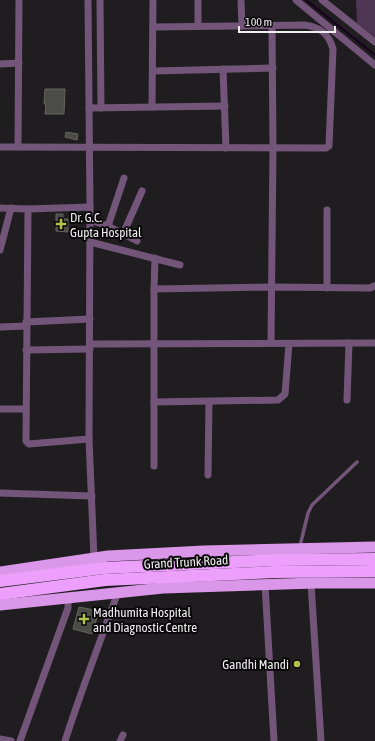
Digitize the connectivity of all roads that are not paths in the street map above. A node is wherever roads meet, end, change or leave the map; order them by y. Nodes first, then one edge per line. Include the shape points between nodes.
1 (19, 0) edge
2 (88, 0) edge
3 (100, 0) edge
4 (153, 0) edge
5 (198, 0) edge
6 (241, 0) edge
7 (296, 0) edge
8 (322, 0) edge
9 (198, 26) junction
10 (242, 26) junction
11 (272, 26) junction
12 (153, 27) junction
13 (375, 42) edge
14 (19, 63) junction
15 (0, 64) edge
16 (375, 65) edge
17 (273, 68) junction
18 (224, 69) junction
19 (153, 71) junction
20 (225, 106) junction
21 (152, 107) junction
22 (90, 108) junction
23 (101, 108) junction
24 (0, 147) edge
25 (18, 147) junction
26 (90, 148) junction
27 (226, 148) junction
28 (274, 148) junction
29 (124, 178) dead end
30 (142, 191) dead end
31 (90, 207) junction
32 (0, 208) edge
33 (11, 208) junction
34 (28, 209) junction
35 (327, 210) dead end
36 (90, 220) junction
37 (108, 226) junction
38 (123, 234) junction
39 (137, 240) dead end
40 (90, 242) junction
41 (0, 250) edge
42 (155, 258) junction
43 (180, 265) dead end
44 (374, 286) edge
45 (272, 288) junction
46 (327, 288) junction
47 (154, 289) junction
48 (90, 319) junction
49 (26, 324) junction
50 (0, 327) edge
51 (155, 343) junction
52 (271, 343) junction
53 (349, 343) junction
54 (375, 343) edge
55 (289, 344) junction
56 (90, 347) junction
57 (26, 350) junction
58 (347, 400) dead end
59 (154, 402) junction
60 (209, 402) junction
61 (0, 409) edge
62 (26, 409) junction
63 (89, 439) junction
64 (357, 462) dead end
65 (154, 466) dead end
66 (208, 475) dead end
67 (0, 493) edge
68 (92, 496) junction
69 (375, 547) edge
70 (299, 549) junction
71 (150, 554) junction
72 (94, 558) junction
73 (375, 559) edge
74 (375, 571) edge
75 (0, 572) edge
76 (0, 581) edge
77 (312, 583) junction
78 (375, 583) edge
79 (265, 584) junction
80 (155, 589) junction
81 (118, 592) junction
82 (0, 594) edge
83 (68, 597) junction
84 (0, 605) edge
85 (0, 739) edge
86 (10, 741) edge
87 (20, 741) edge
88 (65, 741) edge
89 (274, 741) edge
90 (321, 741) edge

1 - 14 street
2 - 22 street
3 - 23 street
4 - 12 street
5 - 9 street
6 - 10 street
7 - 16 street
8 - 13 street
9 - 10 street
9 - 12 street
10 - 11 street
11 - 17 street
11 - 28 street via 305,25 320,29 326,33 333,49 329,146
12 - 19 street
14 - 15 street
14 - 25 street
17 - 18 street
17 - 28 street
18 - 19 street
18 - 20 street
19 - 21 street
20 - 21 street
20 - 27 street
21 - 23 street
22 - 23 street
22 - 26 street
24 - 25 street
25 - 26 street
26 - 27 street
26 - 31 street
27 - 28 street
28 - 45 street
29 - 37 street
30 - 38 street
31 - 34 street
31 - 36 street
32 - 33 street
33 - 34 street
33 - 41 street
34 - 49 street
35 - 46 street
36 - 37 street
36 - 40 street
37 - 38 street
38 - 39 street
40 - 42 street
40 - 48 street
42 - 43 street
42 - 47 street
44 - 46 street
45 - 46 street
45 - 47 street
45 - 52 street
47 - 51 street
48 - 49 street
48 - 56 street
49 - 50 street
49 - 57 street
51 - 52 street
51 - 56 street
51 - 59 street
52 - 55 street
53 - 54 street
53 - 55 street
53 - 58 street
55 - 60 street via 285,394 278,400
56 - 57 street
56 - 63 street
57 - 62 street
59 - 60 street
59 - 65 street
60 - 66 street
61 - 62 street
62 - 63 street via 25,438 29,444
63 - 68 street
64 - 70 lane via 312,505
67 - 68 street
68 - 72 street
69 - 70 highway
70 - 71 highway
71 - 72 highway
71 - 80 highway
72 - 75 highway
73 - 76 highway, Grand Trunk Road, bridge via 276,560 104,568
74 - 82 highway, Grand Trunk Road, bridge via 276,572 105,580
77 - 78 highway
77 - 79 highway
77 - 90 street
79 - 80 highway
79 - 89 street
80 - 81 highway
81 - 83 highway
81 - 88 street
83 - 84 highway
83 - 87 street via 68,608
85 - 86 street

